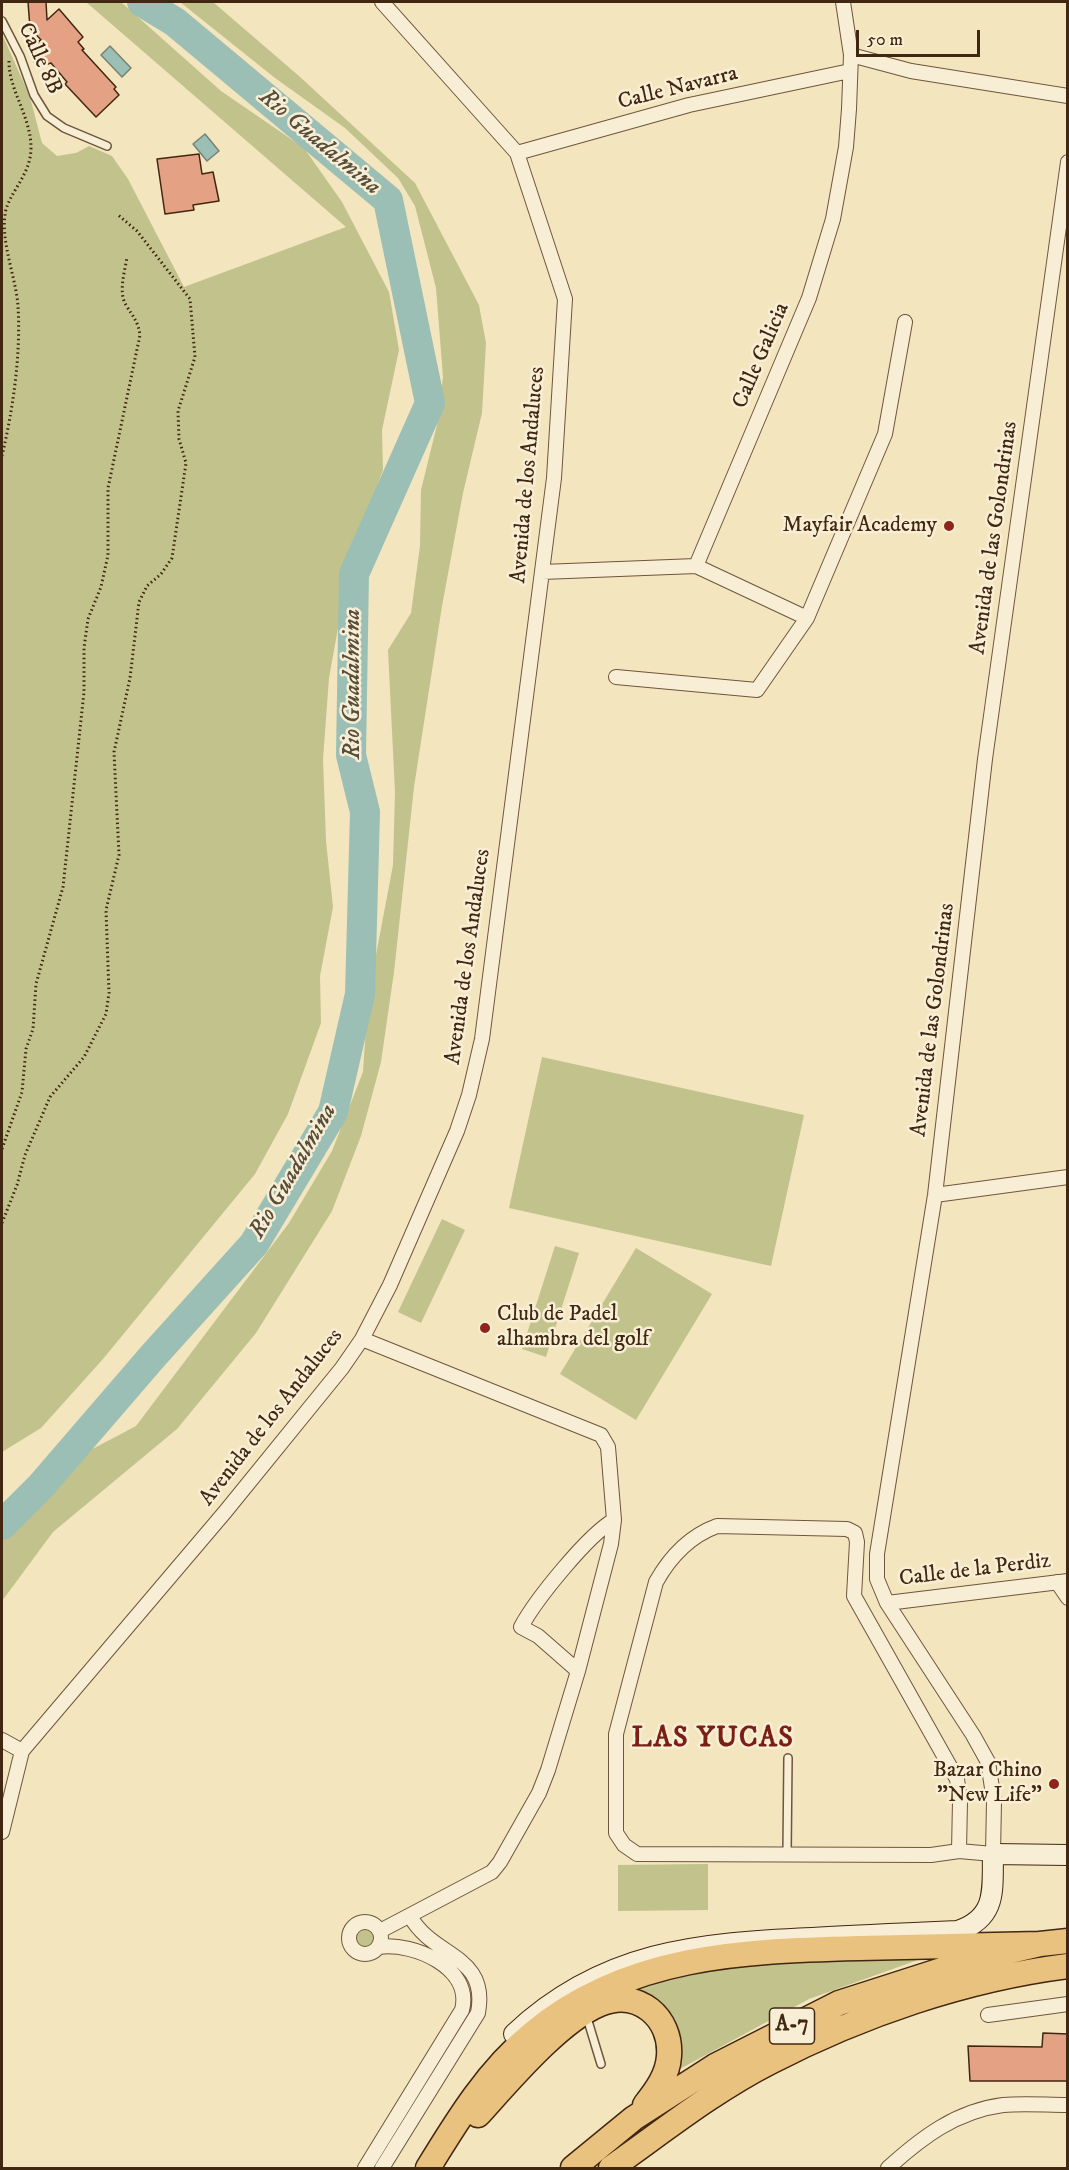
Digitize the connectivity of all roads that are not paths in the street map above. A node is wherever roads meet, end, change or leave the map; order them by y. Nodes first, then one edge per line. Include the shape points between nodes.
1 (382, 2) edge
2 (843, 2) edge
3 (2, 21) edge
4 (851, 56) junction
5 (850, 72) junction
6 (1068, 96) edge
7 (107, 146) dead end
8 (517, 153) junction
9 (1068, 162) edge
10 (1064, 194) edge
11 (905, 322) dead end
12 (696, 566) junction
13 (542, 572) junction
14 (807, 618) junction
15 (616, 677) dead end
16 (1068, 1177) edge
17 (934, 1195) junction
18 (362, 1339) junction
19 (614, 1520) junction
20 (1063, 1581) edge
21 (1068, 1598) edge
22 (887, 1604) junction
23 (578, 1671) junction
24 (2, 1740) edge
25 (22, 1751) junction
26 (788, 1758) dead end
27 (2, 1832) edge
28 (959, 1851) junction
29 (787, 1854) junction
30 (993, 1854) junction
31 (1068, 1855) edge
32 (410, 1916) junction
33 (380, 1931) junction
34 (1068, 1941) edge
35 (1040, 1944) junction
36 (379, 1947) junction
37 (1068, 1966) edge
38 (1068, 2004) edge
39 (988, 2015) dead end
40 (576, 2019) junction
41 (601, 2064) dead end
42 (492, 2074) junction
43 (1068, 2105) edge
44 (634, 2118) junction
45 (454, 2142) junction
46 (365, 2169) edge
47 (382, 2169) edge
48 (429, 2169) edge
49 (573, 2169) edge
50 (611, 2169) edge
51 (888, 2169) edge

1 - 8 street, Avenida de los Andaluces
2 - 4 street, Calle Galicia
3 - 7 lane, Calle 8B via 47,116 64,128
4 - 5 street, Calle Galicia
4 - 6 street via 911,71
5 - 8 street, Calle Navarra via 689,105
5 - 12 street, Calle Galicia via 846,147 832,219 809,298
8 - 13 street, Avenida de los Andaluces via 565,299 554,478
9 - 10 street, Avenida de las Golondrinas
10 - 17 street, Avenida de las Golondrinas via 986,759
11 - 14 street via 885,435
12 - 13 street
12 - 14 street
13 - 18 street, Avenida de los Andaluces via 482,1039 472,1084 457,1131 390,1285
14 - 15 street via 757,690
16 - 17 street
17 - 22 street, Avenida de las Golondrinas via 877,1554 877,1579
18 - 19 street via 601,1435 608,1447
18 - 25 street, Avenida de los Andaluces via 225,1512
19 - 23 street
19 - 23 street via 596,1533 521,1627 538,1636
20 - 21 street
20 - 22 street, Calle de la Perdiz
22 - 30 street, Avenida de las Golondrinas via 988,1762 994,1801
23 - 32 street via 539,1793 500,1862 492,1872
24 - 25 street
25 - 27 street, Avenida de los Andaluces
26 - 29 lane
28 - 29 street via 931,1855
28 - 29 street via 957,1779 854,1596 855,1533 847,1529 717,1526 702,1532 667,1562 656,1582 616,1734 616,1833 636,1854
28 - 30 street
30 - 31 main road
30 - 42 main road via 990,1902 984,1916 972,1926 958,1931 739,1941 656,1954 603,1975 543,2011 498,2050
32 - 33 street
32 - 47 street via 423,1936 467,1966 478,1981 481,1996 478,2013
33 - 36 street
33 - 36 street via 372,1923 362,1922 349,1937 352,1947 360,1953 371,1953
34 - 35 highway, A-7
35 - 42 highway via 769,1951 669,1966 627,1979 575,2003 533,2033
35 - 44 highway, A-7 via 839,2002 715,2066
36 - 46 street via 406,1948 434,1958 455,1978 465,1999
37 - 50 highway, A-7 via 930,1997 848,2026 759,2068 703,2102
38 - 39 street
40 - 41 lane via 588,2021
40 - 44 highway via 602,2003 626,1999 651,2009 664,2024 669,2039 666,2073
40 - 45 highway via 533,2055
42 - 45 main road via 486,2091 460,2125
42 - 48 highway via 469,2103
43 - 51 street via 1003,2105 968,2113 920,2139
44 - 49 highway, A-7
45 - 48 main road

